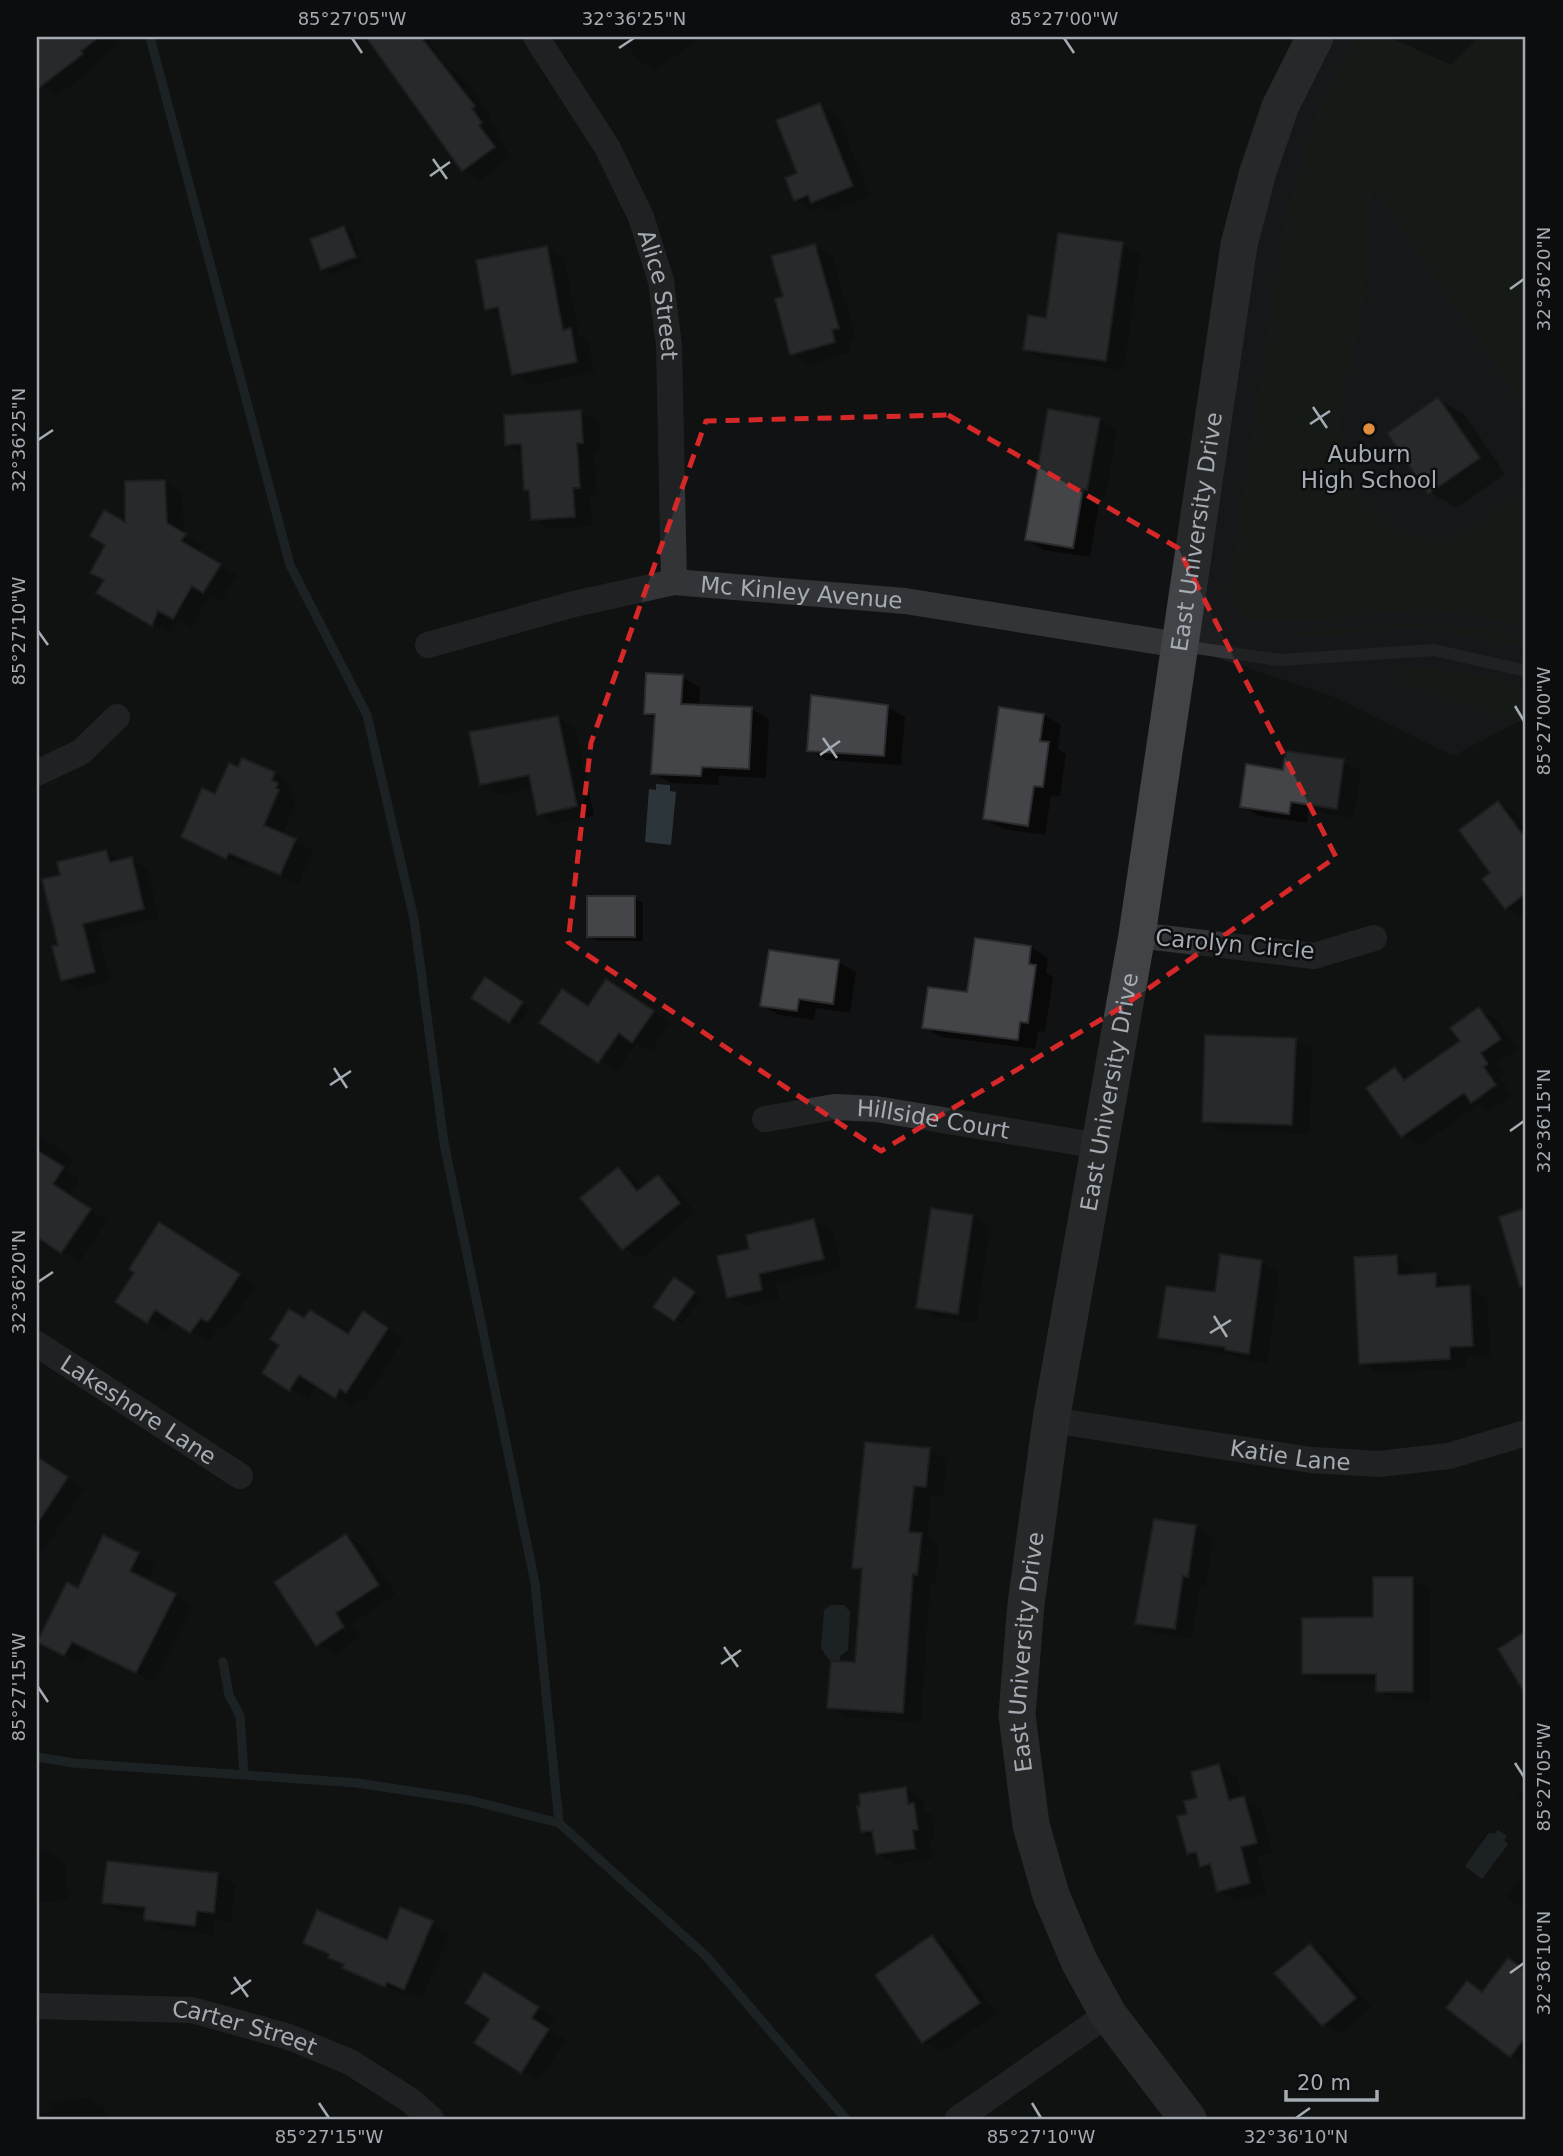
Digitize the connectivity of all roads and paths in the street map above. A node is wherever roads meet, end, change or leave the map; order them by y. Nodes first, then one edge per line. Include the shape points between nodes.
1 (536, 37) edge
2 (1315, 37) edge
3 (674, 582) junction
4 (428, 645) dead end
5 (1179, 645) junction
6 (1526, 671) edge
7 (117, 717) dead end
8 (37, 773) edge
9 (1137, 935) junction
10 (1374, 938) dead end
11 (765, 1119) dead end
12 (1100, 1146) junction
13 (37, 1344) edge
14 (1051, 1420) junction
15 (1526, 1433) edge
16 (240, 1476) dead end
17 (37, 2006) edge
18 (1108, 2014) junction
19 (431, 2119) edge
20 (958, 2119) edge
21 (1188, 2119) edge

1 - 3 street, Alice Street via 607,146 641,217 661,281 669,345
2 - 5 main road, East University Drive via 1280,107 1239,245
3 - 4 street, Mc Kinley Avenue
3 - 5 street, Mc Kinley Avenue via 905,601
5 - 6 lane via 1280,660 1434,650
5 - 9 main road, East University Drive
7 - 8 street via 81,752
9 - 10 street, Carolyn Circle via 1314,956
9 - 12 main road, East University Drive
11 - 12 street, Hillside Court via 834,1107 876,1109
12 - 14 main road, East University Drive
13 - 16 street, Lakeshore Lane
14 - 15 street, Katie Lane via 1311,1460 1379,1464 1449,1456
14 - 18 main road, East University Drive via 1026,1604 1017,1715 1031,1825 1051,1895
17 - 19 street, Carter Street via 191,2010 289,2037 350,2062
18 - 20 street
18 - 21 main road, East University Drive

